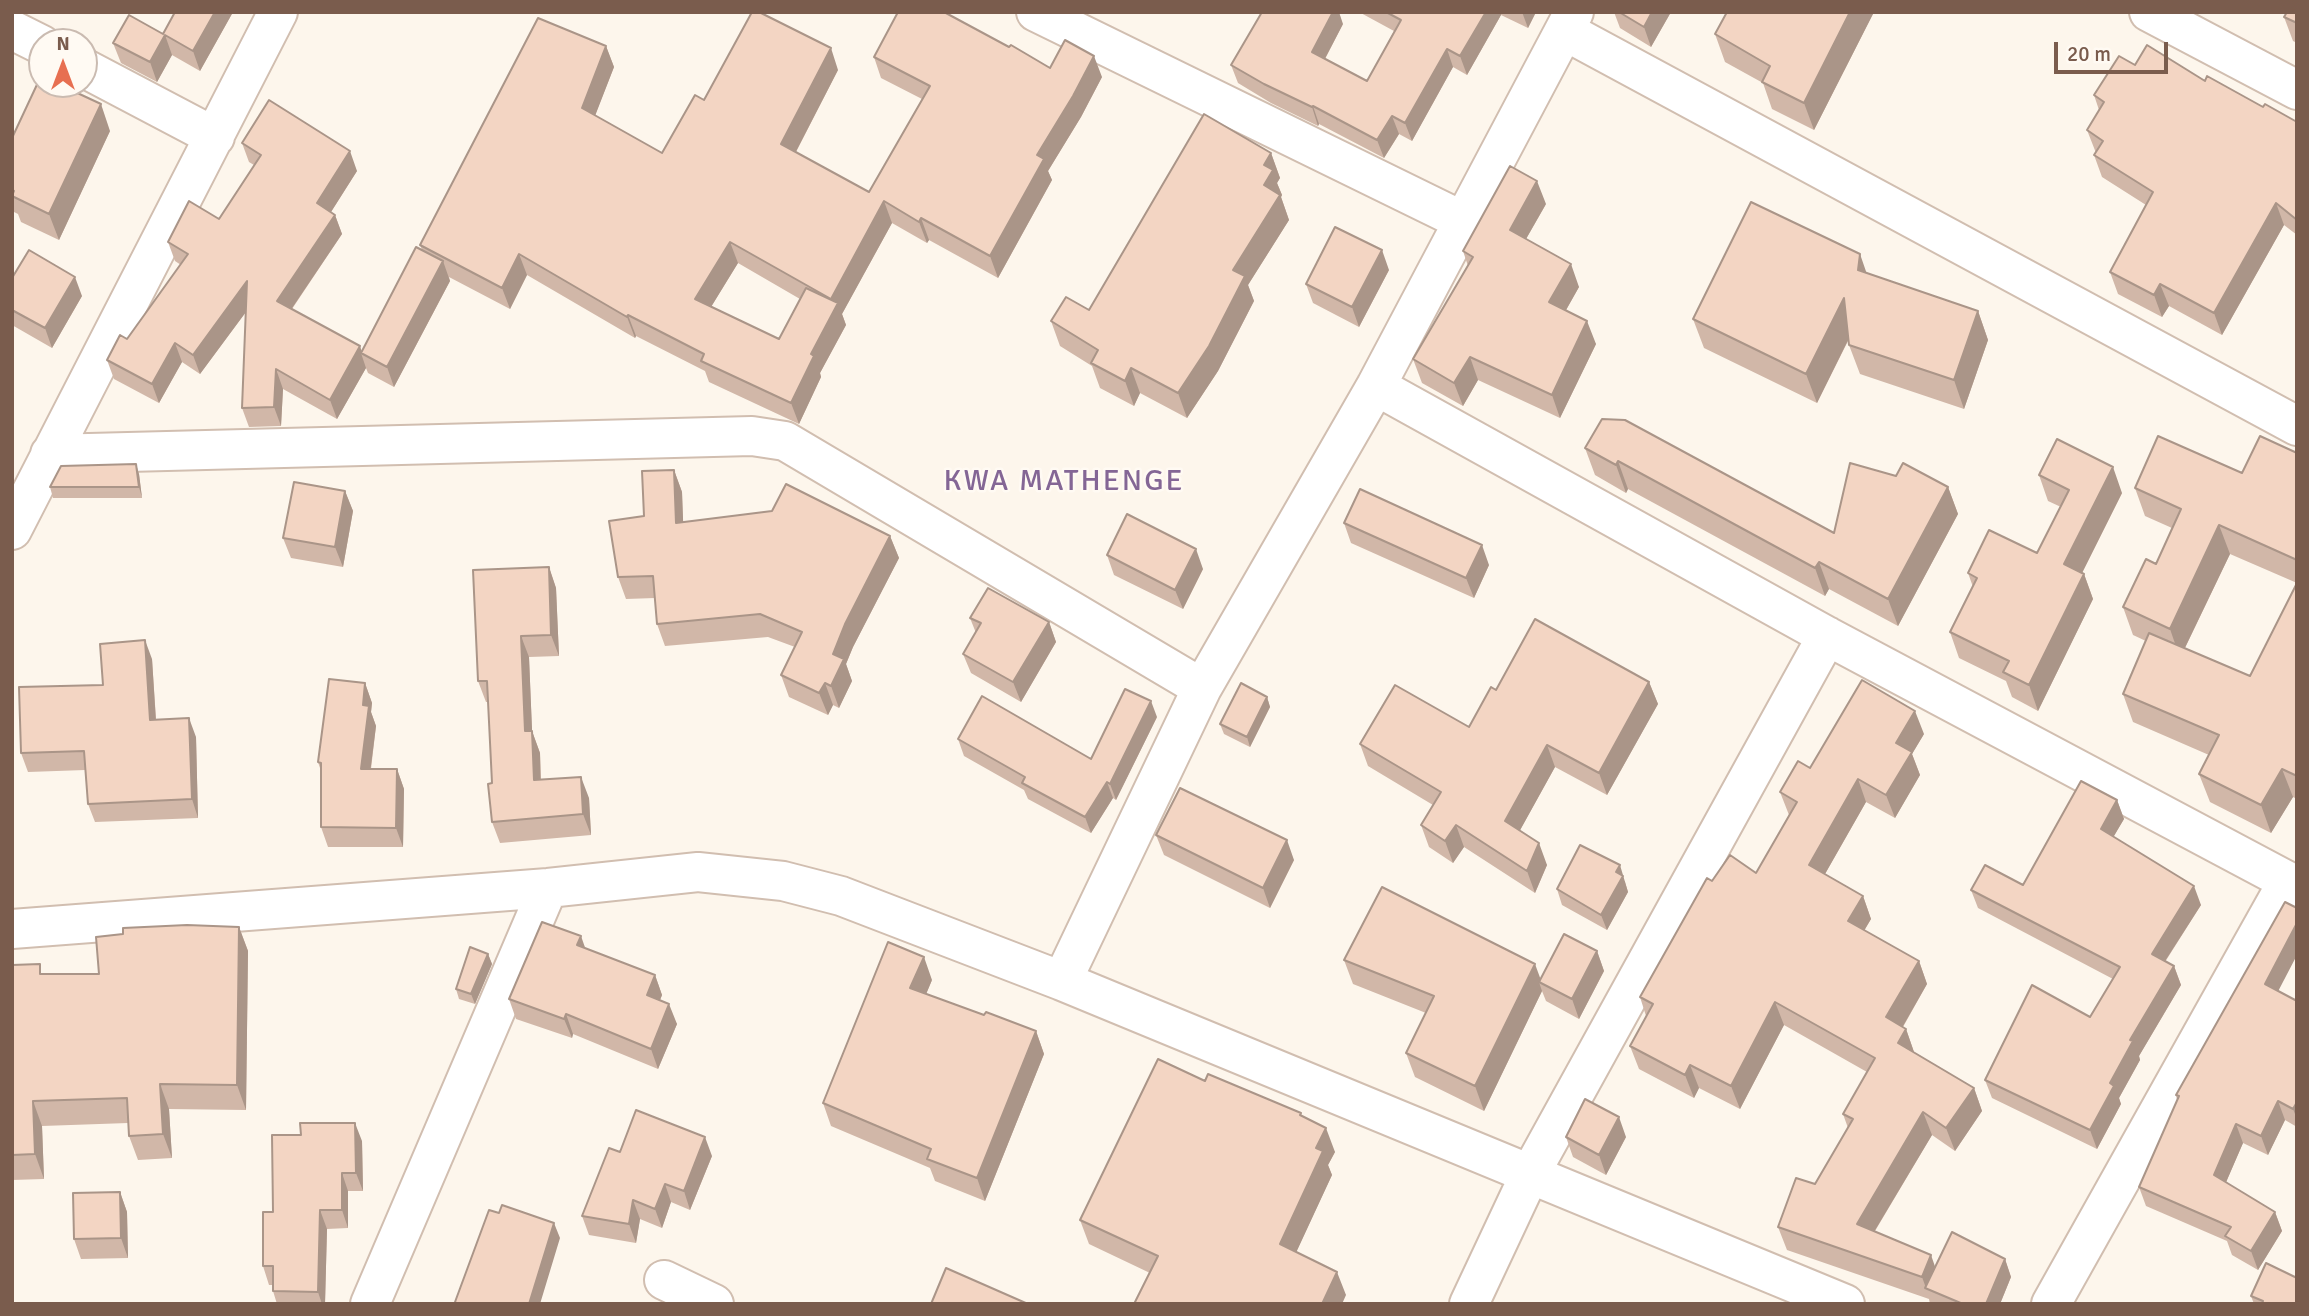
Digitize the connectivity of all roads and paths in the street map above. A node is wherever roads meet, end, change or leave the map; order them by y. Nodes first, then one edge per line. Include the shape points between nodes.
1 (278, 12) edge
2 (1036, 12) edge
3 (2149, 12) edge
4 (1570, 22) edge
5 (12, 30) edge
6 (28, 39) edge
7 (98, 75) edge
8 (2297, 90) edge
9 (215, 137) junction
10 (1463, 221) junction
11 (1376, 386) junction
12 (2297, 426) edge
13 (50, 454) junction
14 (12, 530) edge
15 (1827, 636) junction
16 (1202, 688) junction
17 (2292, 883) edge
18 (548, 888) junction
19 (12, 929) edge
20 (1062, 981) junction
21 (1530, 1174) junction
22 (664, 1280) dead end
23 (370, 1304) edge
24 (714, 1304) edge
25 (1469, 1304) edge
26 (1845, 1304) edge
27 (2051, 1304) edge

1 - 9 street
2 - 10 street
3 - 8 street
4 - 10 street
4 - 12 street
5 - 6 street
7 - 9 street
9 - 13 street
10 - 11 street
11 - 15 street
11 - 16 street
13 - 14 street
13 - 16 street via 741,436 785,441
15 - 17 street
15 - 21 street
16 - 20 street
17 - 27 street
18 - 19 street
18 - 20 street via 698,872 783,881 841,896
18 - 23 street
20 - 21 street
21 - 25 street
21 - 26 street
22 - 24 street

